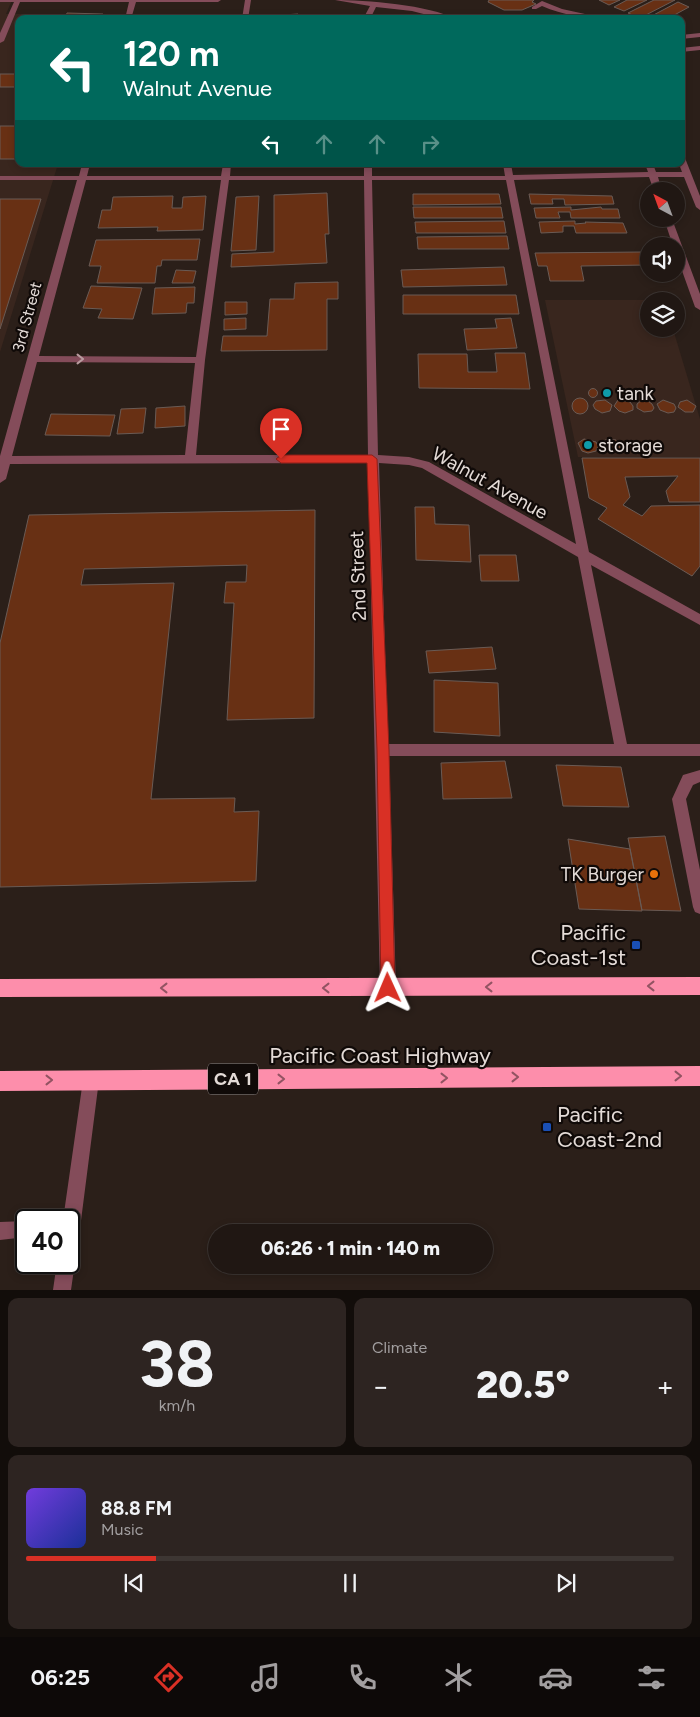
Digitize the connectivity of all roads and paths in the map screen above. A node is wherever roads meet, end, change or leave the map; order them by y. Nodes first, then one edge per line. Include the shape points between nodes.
1 (0, 0) edge
2 (18, 0) edge
3 (133, 0) edge
4 (218, 0) edge
5 (248, 0) edge
6 (338, 0) edge
7 (374, 4) junction
8 (129, 15) edge
9 (246, 15) edge
10 (368, 15) edge
11 (436, 15) edge
12 (556, 15) edge
13 (582, 15) edge
14 (700, 35) edge
15 (685, 37) edge
16 (0, 41) edge
17 (700, 48) edge
18 (685, 50) edge
19 (85, 167) edge
20 (227, 167) edge
21 (507, 167) edge
22 (650, 167) edge
23 (684, 167) edge
24 (368, 170) edge
25 (686, 174) junction
26 (653, 175) junction
27 (0, 178) edge
28 (82, 178) junction
29 (225, 178) junction
30 (509, 178) junction
31 (655, 182) edge
32 (700, 207) edge
33 (671, 228) edge
34 (700, 308) edge
35 (32, 359) junction
36 (200, 360) junction
37 (190, 459) junction
38 (372, 459) junction
39 (2, 460) edge
40 (0, 479) edge
41 (582, 554) junction
42 (700, 620) edge
43 (383, 750) junction
44 (622, 750) junction
45 (700, 750) edge
46 (700, 776) edge
47 (700, 906) edge
48 (700, 986) edge
49 (0, 988) edge
50 (388, 988) junction
51 (700, 1076) edge
52 (0, 1080) edge
53 (92, 1080) junction
54 (74, 1209) edge
55 (15, 1230) edge
56 (0, 1231) edge
57 (64, 1274) edge
58 (62, 1290) edge

1 - 2 street
2 - 3 street
2 - 16 street
3 - 4 street
3 - 8 street
5 - 9 street
6 - 7 street
7 - 10 street
7 - 11 street
12 - 13 street via 534,8 542,4
14 - 15 street
17 - 18 street
19 - 28 street, 3rd Street
20 - 29 street
21 - 30 street
22 - 26 street
23 - 25 street
24 - 29 street
24 - 30 street
24 - 38 street, 2nd Street
25 - 26 street
25 - 32 street
26 - 30 street
26 - 31 street
27 - 28 street
28 - 29 street
28 - 35 street, 3rd Street
29 - 36 street
30 - 41 street
33 - 34 street
35 -> 36 street
35 - 39 street, 3rd Street
36 - 37 street
37 - 38 street, Walnut Avenue
37 - 39 street, Walnut Avenue
38 - 41 street, Walnut Avenue via 425,465
38 - 43 street, 2nd Street
39 - 40 street, 3rd Street
41 - 42 street, Walnut Avenue
41 - 44 street
43 - 44 street
43 - 50 street, 2nd Street
44 - 45 street
46 - 47 street via 688,780 679,799
48 -> 50 highway
50 -> 49 highway
53 -> 51 highway, Pacific Coast Highway / CA 1
52 -> 53 highway, Pacific Coast Highway / CA 1
53 - 54 street
55 - 56 street
57 - 58 street

